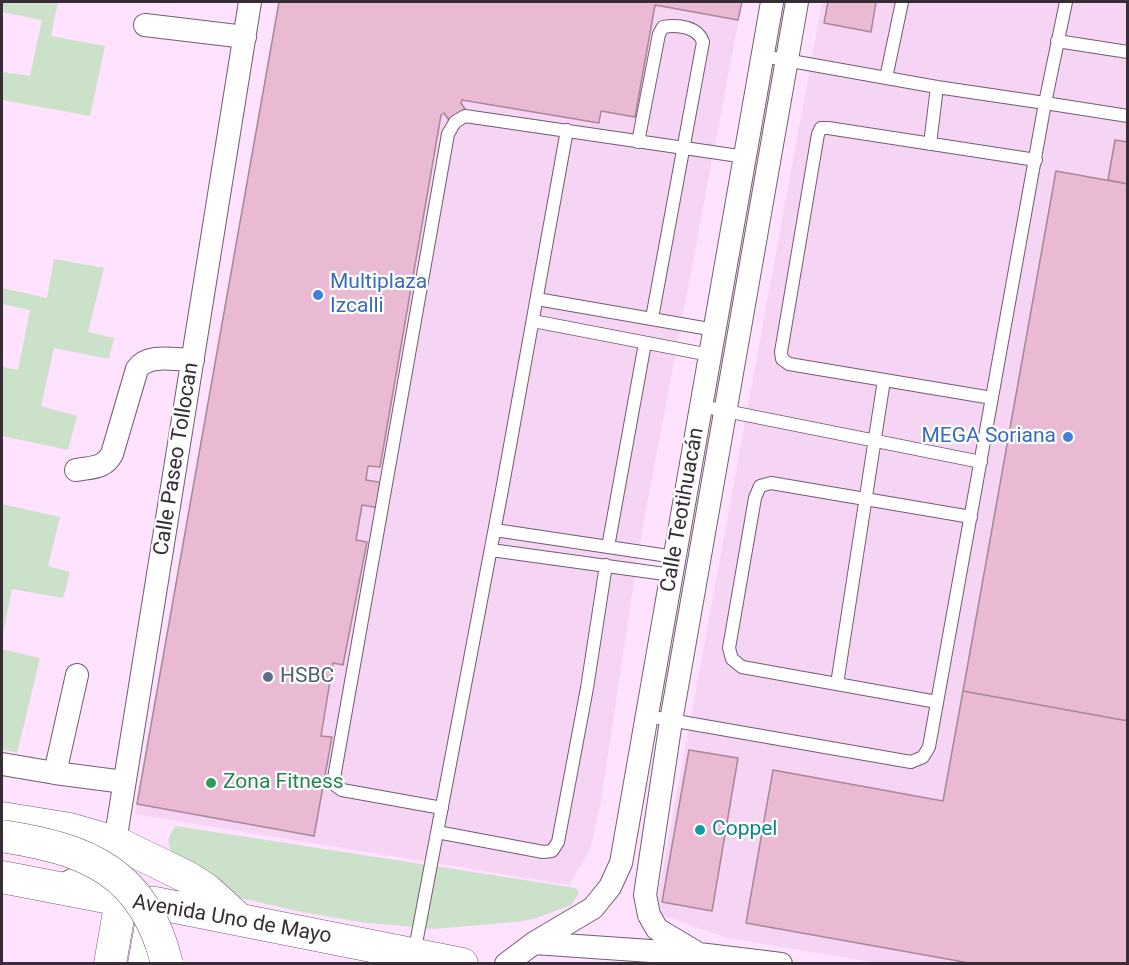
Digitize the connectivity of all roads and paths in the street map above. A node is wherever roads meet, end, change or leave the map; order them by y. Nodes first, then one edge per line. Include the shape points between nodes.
1 (250, 2) edge
2 (772, 2) edge
3 (798, 2) edge
4 (902, 2) edge
5 (1065, 2) edge
6 (145, 25) dead end
7 (245, 36) junction
8 (1058, 41) junction
9 (1128, 52) edge
10 (763, 56) junction
11 (788, 60) junction
12 (886, 78) junction
13 (937, 87) junction
14 (1046, 103) junction
15 (1128, 116) edge
16 (567, 130) junction
17 (638, 142) junction
18 (930, 144) junction
19 (684, 149) junction
20 (746, 157) junction
21 (1036, 160) junction
22 (537, 298) junction
23 (652, 318) junction
24 (533, 321) junction
25 (715, 330) junction
26 (645, 343) junction
27 (710, 355) junction
28 (193, 360) junction
29 (884, 380) junction
30 (992, 398) junction
31 (701, 406) junction
32 (726, 411) junction
33 (874, 440) junction
34 (981, 462) junction
35 (76, 470) dead end
36 (864, 498) junction
37 (971, 517) junction
38 (495, 530) junction
39 (608, 547) junction
40 (491, 550) junction
41 (606, 565) junction
42 (673, 566) junction
43 (77, 675) dead end
44 (837, 684) junction
45 (937, 702) junction
46 (647, 716) junction
47 (671, 721) junction
48 (2, 764) edge
49 (55, 773) junction
50 (124, 782) junction
51 (442, 808) junction
52 (2, 818) edge
53 (437, 832) junction
54 (2, 836) edge
55 (115, 842) junction
56 (2, 878) edge
57 (56, 888) junction
58 (121, 900) junction
59 (155, 903) junction
60 (240, 920) junction
61 (534, 943) junction
62 (414, 954) junction
63 (699, 954) junction
64 (110, 963) edge
65 (144, 963) edge
66 (167, 963) edge
67 (462, 963) edge
68 (506, 963) edge
69 (781, 963) edge

1 - 7 street, Calle Paseo Tollocan
2 - 10 street, Calle Teotihuacán
3 - 11 street, Calle Teotihuacán
4 - 12 lane
5 - 8 lane
6 - 7 street
7 - 28 street, Calle Paseo Tollocan
8 - 9 lane
8 - 14 lane
10 - 11 lane
10 - 20 street, Calle Teotihuacán
11 - 12 lane
11 - 32 street, Calle Teotihuacán
12 - 13 lane
13 - 14 lane
13 - 18 lane
14 - 15 lane
14 - 21 lane
16 - 17 lane
16 - 22 lane
16 - 51 lane via 465,116 455,122 448,134 334,778 335,785 342,790
17 - 19 lane
17 - 19 lane via 659,34 663,27 687,28 700,34 703,42
18 - 21 lane
18 - 29 lane via 828,128 821,128 818,134 782,359 789,364
19 - 20 lane
19 - 23 lane
20 - 25 street, Calle Teotihuacán
21 - 30 lane
22 - 23 lane
22 - 24 lane
23 - 25 lane
24 - 26 lane
24 - 38 lane
25 - 27 street, Calle Teotihuacán
26 - 27 lane
26 - 39 lane
27 - 31 street, Calle Teotihuacán
28 - 35 street via 142,362 108,462
28 - 50 street, Calle Paseo Tollocan
29 - 30 lane
29 - 33 lane
30 - 34 lane
31 - 32 lane
31 - 42 street, Calle Teotihuacán
32 - 33 lane
32 - 47 street, Calle Teotihuacán
33 - 34 lane
33 - 36 lane
34 - 37 lane
36 - 37 lane
36 - 44 lane
36 - 44 lane via 771,483 760,486 729,648 732,659 742,667
37 - 45 lane
38 - 39 lane
38 - 40 lane
39 - 42 lane
40 - 41 lane
40 - 51 lane
41 - 42 lane
41 - 53 lane via 558,842 552,851 543,852
42 - 46 street, Calle Teotihuacán
43 - 49 street
44 - 45 lane
45 - 47 lane via 929,747 923,757 911,762
46 - 47 lane
46 - 61 street, Calle Teotihuacán via 621,862 610,887 593,909
47 - 63 street, Calle Teotihuacán via 645,895 657,929
48 - 49 street
49 - 50 street
50 - 55 street, Calle Paseo Tollocan
51 - 53 lane
52 - 55 main road via 70,829
53 - 62 lane
54 - 66 main road, bridge via 68,850 116,877 143,906
55 - 57 street via 91,871
55 - 60 main road via 194,882
56 - 57 main road, Avenida Uno de Mayo
57 - 58 main road, Avenida Uno de Mayo
58 - 59 main road, Avenida Uno de Mayo
58 - 64 main road
59 - 60 main road, Avenida Uno de Mayo
59 - 65 main road
60 - 62 main road, Avenida Uno de Mayo
61 - 63 street
61 - 68 street, Calle Teotihuacán
62 - 67 main road, Avenida Uno de Mayo
63 - 69 street

